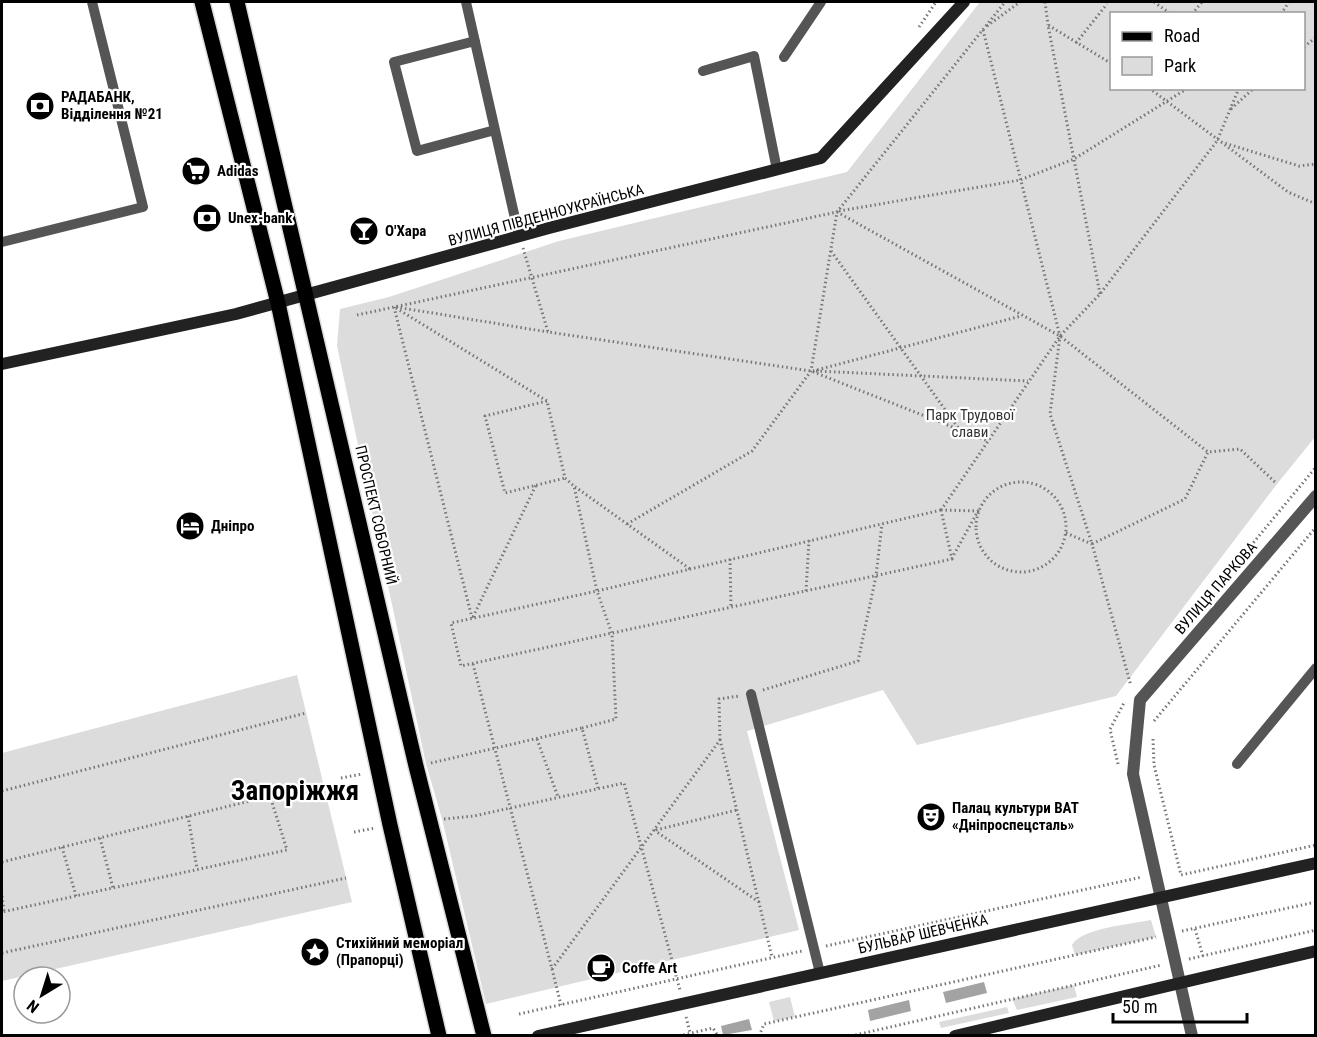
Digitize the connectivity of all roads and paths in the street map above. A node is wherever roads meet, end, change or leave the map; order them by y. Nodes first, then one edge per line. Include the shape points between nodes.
1 (92, 2) edge
2 (202, 2) edge
3 (237, 2) edge
4 (466, 2) edge
5 (821, 2) edge
6 (962, 2) edge
7 (1005, 2) edge
8 (1020, 2) edge
9 (1045, 2) edge
10 (1154, 2) edge
11 (1107, 4) dead end
12 (1168, 12) edge
13 (1048, 25) junction
14 (983, 29) junction
15 (475, 41) junction
16 (1076, 43) junction
17 (784, 57) dead end
18 (1110, 63) edge
19 (703, 71) dead end
20 (1152, 90) edge
21 (1185, 90) edge
22 (1238, 90) edge
23 (1252, 90) edge
24 (1167, 102) junction
25 (1228, 110) junction
26 (495, 130) junction
27 (1217, 141) junction
28 (1074, 159) junction
29 (1316, 164) edge
30 (777, 170) junction
31 (1020, 180) junction
32 (1316, 204) edge
33 (837, 212) junction
34 (519, 236) junction
35 (2, 242) edge
36 (831, 250) junction
37 (532, 277) junction
38 (1100, 294) junction
39 (306, 295) junction
40 (278, 303) junction
41 (394, 307) junction
42 (357, 315) dead end
43 (1022, 315) junction
44 (548, 332) junction
45 (1060, 336) junction
46 (900, 348) junction
47 (2, 364) edge
48 (811, 371) junction
49 (921, 376) junction
50 (1029, 381) junction
51 (547, 400) junction
52 (960, 430) junction
53 (988, 441) junction
54 (1208, 452) junction
55 (1316, 467) edge
56 (565, 478) junction
57 (1277, 484) dead end
58 (536, 485) junction
59 (574, 486) junction
60 (1316, 496) edge
61 (941, 510) junction
62 (978, 511) junction
63 (882, 523) junction
64 (627, 524) junction
65 (1316, 528) edge
66 (1066, 533) junction
67 (809, 540) junction
68 (1092, 544) junction
69 (730, 559) junction
70 (952, 559) junction
71 (1235, 565) dead end
72 (690, 569) junction
73 (876, 576) junction
74 (597, 591) junction
75 (806, 591) junction
76 (731, 607) junction
77 (472, 618) junction
78 (612, 634) junction
79 (473, 664) junction
80 (1316, 668) edge
81 (1140, 681) dead end
82 (751, 694) junction
83 (1136, 695) junction
84 (306, 714) dead end
85 (1153, 727) dead end
86 (582, 728) junction
87 (1152, 735) dead end
88 (537, 739) junction
89 (720, 740) junction
90 (495, 749) junction
91 (1237, 764) dead end
92 (416, 766) junction
93 (378, 771) junction
94 (1120, 774) dead end
95 (341, 778) dead end
96 (598, 788) junction
97 (2, 791) edge
98 (558, 797) junction
99 (510, 808) junction
100 (737, 810) junction
101 (188, 816) junction
102 (430, 820) junction
103 (390, 825) junction
104 (654, 830) junction
105 (354, 832) dead end
106 (100, 838) junction
107 (1316, 844) edge
108 (62, 848) junction
109 (641, 848) junction
110 (2, 862) edge
111 (1316, 863) edge
112 (197, 869) junction
113 (1144, 877) dead end
114 (346, 878) dead end
115 (113, 888) junction
116 (2, 896) edge
117 (76, 896) junction
118 (1160, 897) junction
119 (759, 902) junction
120 (1316, 902) edge
121 (3, 912) edge
122 (1194, 929) junction
123 (1316, 930) edge
124 (1169, 934) junction
125 (814, 948) junction
126 (1316, 951) edge
127 (2, 953) edge
128 (1203, 956) junction
129 (772, 957) junction
130 (1175, 962) junction
131 (552, 969) junction
132 (820, 973) junction
133 (677, 979) junction
134 (1179, 982) junction
135 (683, 1003) junction
136 (561, 1005) junction
137 (519, 1014) dead end
138 (690, 1034) edge
139 (439, 1035) edge
140 (484, 1035) edge
141 (538, 1035) edge
142 (679, 1035) edge
143 (718, 1035) edge
144 (759, 1035) edge
145 (851, 1035) edge
146 (955, 1035) edge
147 (1192, 1035) edge

1 - 35 lane via 142,207
2 - 40 main road
3 - 39 main road, ПРОСПЕКТ СОБОРНИЙ
4 - 15 lane
5 - 17 lane
6 - 30 street, ВУЛИЦЯ ПІВДЕННОУКРАЇНСЬКА via 821,158
7 - 14 path
8 - 14 path
9 - 13 path
10 - 12 path
11 - 16 path
13 - 16 path
13 - 28 path
14 - 31 path
14 - 33 path
15 - 26 lane
15 - 26 lane via 394,62 417,151
16 - 18 path
19 - 30 lane via 754,56
20 - 24 path
21 - 24 path
22 - 25 path
23 - 25 path
24 - 27 path
24 - 28 path
25 - 27 path
26 - 34 lane
27 - 29 path via 1299,166
27 - 32 path via 1288,192
27 - 38 path
28 - 31 path
28 - 38 path
30 - 34 street, ВУЛИЦЯ ПІВДЕННОУКРАЇНСЬКА
31 - 33 path
31 - 45 path
33 - 36 path
33 - 37 path
33 - 43 path
34 - 37 path
34 - 39 street, ВУЛИЦЯ ПІВДЕННОУКРАЇНСЬКА
36 - 46 path
36 - 48 path
37 - 41 path
37 - 44 path
38 - 45 path
39 - 40 street, ВУЛИЦЯ ПІВДЕННОУКРАЇНСЬКА
39 - 92 main road, ПРОСПЕКТ СОБОРНИЙ
40 - 47 street, ВУЛИЦЯ ПІВДЕННОУКРАЇНСЬКА
40 - 93 main road
41 - 42 path
41 - 44 path
41 - 51 path
41 - 77 path
43 - 45 path
43 - 46 path
44 - 48 path
45 - 50 path
45 - 54 path
45 - 68 path via 1050,414
46 - 48 path
46 - 49 path
48 - 49 path
48 - 52 path
48 - 64 path via 752,451
49 - 50 path
49 - 52 path
50 - 53 path
51 - 56 path
51 - 58 path via 485,416 505,493
52 - 53 path
53 - 61 path
54 - 57 path via 1239,449
54 - 68 path via 1185,499
55 - 71 path
56 - 58 path
56 - 59 path
58 - 77 path
59 - 64 path
59 - 74 path
60 - 83 street, ВУЛИЦЯ ПАРКОВА
61 - 62 path
61 - 63 path
61 - 70 path
62 - 66 path via 988,495 1004,484 1023,481 1041,486 1056,498 1065,515
62 - 66 path via 975,530 981,548 993,563 1010,571 1029,572 1046,565 1060,551
62 - 70 path
63 - 67 path
63 - 73 path
64 - 72 path
65 - 85 path via 1154,720
66 - 68 path
67 - 69 path
67 - 75 path
68 - 83 path
69 - 72 path
69 - 76 path
70 - 73 path
72 - 74 path
73 - 75 path
73 - 82 path via 858,661
74 - 77 path
74 - 78 path
75 - 76 path
76 - 78 path
77 - 79 path via 451,623 461,666
78 - 79 path
78 - 86 path via 616,719
79 - 90 path
80 - 91 lane
81 - 83 path
82 - 89 path via 719,699
82 - 125 lane
83 - 94 path via 1110,729
83 - 118 street via 1133,774
84 - 97 path
86 - 88 path
86 - 96 path
87 - 107 path via 1154,765 1181,875
88 - 90 path
88 - 98 path
89 - 100 path
89 - 104 path
90 - 92 path
90 - 99 path
92 - 102 main road, ПРОСПЕКТ СОБОРНИЙ
93 - 95 path
93 - 103 main road
96 - 98 path
96 - 109 path via 624,783
98 - 99 path
99 - 102 path
99 - 131 path
100 - 104 path
100 - 119 path
101 - 106 path
101 - 112 path
101 - 112 path via 270,796 287,850
102 - 140 main road, ПРОСПЕКТ СОБОРНИЙ
103 - 105 path
103 - 139 main road
104 - 109 path
104 - 119 path
106 - 108 path
106 - 115 path
108 - 110 path
108 - 117 path
109 - 131 path
109 - 133 path
111 - 118 street, БУЛЬВАР ШЕВЧЕНКА
112 - 115 path
113 - 125 path
114 - 127 path
115 - 117 path
116 - 121 path
117 - 121 path
118 - 124 street
118 - 132 street, БУЛЬВАР ШЕВЧЕНКА
119 - 129 path
120 - 122 path
122 - 124 path
122 - 128 path
123 - 128 path
124 - 130 street
124 - 144 path via 764,1024
125 - 129 path
125 - 132 lane
126 - 134 street
128 - 130 path
129 - 133 path
130 - 134 street
130 - 145 path
131 - 136 path
132 - 135 street, БУЛЬВАР ШЕВЧЕНКА
133 - 135 path
133 - 136 path
134 - 146 street
134 - 147 street
135 - 138 path
135 - 141 street, БУЛЬВАР ШЕВЧЕНКА
136 - 137 path
138 - 142 path
138 - 143 path via 713,1028

